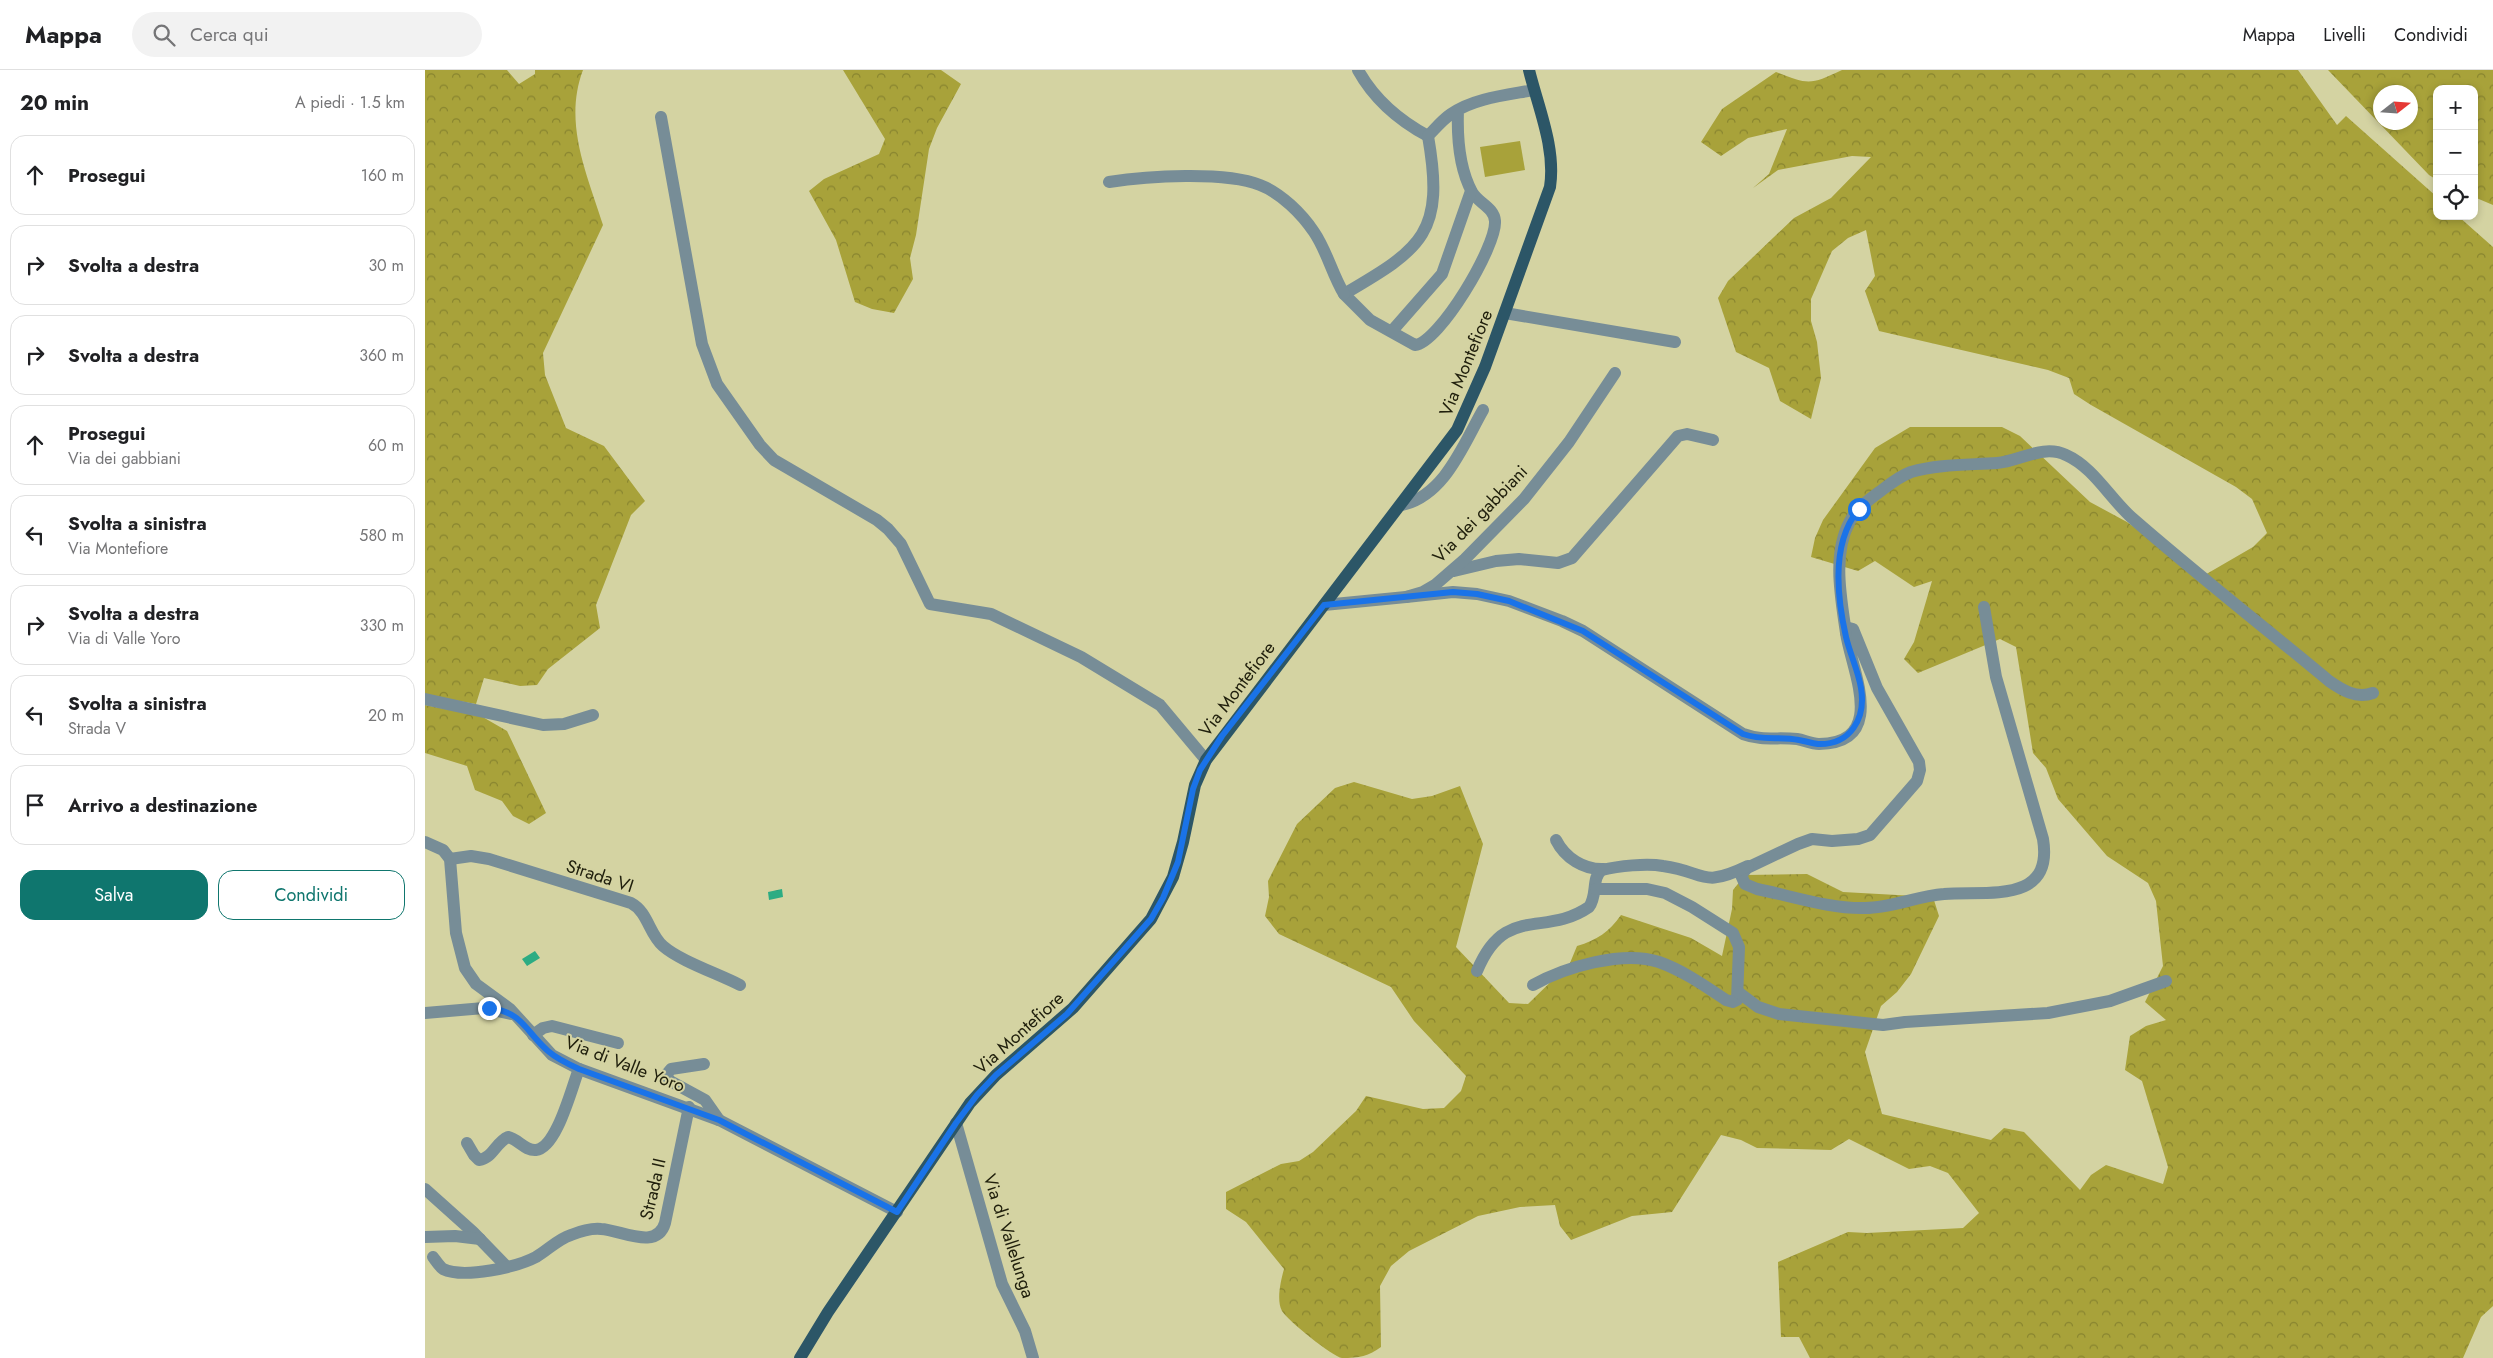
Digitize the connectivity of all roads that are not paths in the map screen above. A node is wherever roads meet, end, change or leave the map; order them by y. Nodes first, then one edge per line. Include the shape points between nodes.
1 (1358, 70) edge
2 (1529, 70) edge
3 (1534, 90) junction
4 (1458, 110) junction
5 (661, 117) dead end
6 (1428, 136) junction
7 (1109, 182) dead end
8 (1471, 191) junction
9 (1344, 294) junction
10 (1505, 313) junction
11 (1392, 331) junction
12 (1675, 342) dead end
13 (1615, 373) dead end
14 (1483, 410) dead end
15 (1713, 440) dead end
16 (1402, 504) junction
17 (1449, 573) junction
18 (1405, 597) junction
19 (1324, 605) junction
20 (1984, 607) dead end
21 (1845, 633) junction
22 (2373, 694) dead end
23 (425, 698) edge
24 (593, 715) dead end
25 (1207, 760) junction
26 (1556, 840) dead end
27 (425, 842) edge
28 (450, 859) junction
29 (1755, 863) junction
30 (1604, 869) junction
31 (1595, 889) junction
32 (1477, 971) dead end
33 (2166, 981) dead end
34 (740, 985) dead end
35 (1533, 985) dead end
36 (1739, 992) junction
37 (425, 1013) edge
38 (519, 1018) junction
39 (533, 1035) junction
40 (618, 1043) dead end
41 (703, 1064) dead end
42 (579, 1069) junction
43 (689, 1107) junction
44 (719, 1120) junction
45 (956, 1123) junction
46 (467, 1144) dead end
47 (425, 1189) edge
48 (897, 1212) junction
49 (425, 1237) edge
50 (481, 1240) junction
51 (433, 1257) dead end
52 (507, 1267) junction
53 (800, 1358) edge
54 (1033, 1358) edge

1 - 6 street via 1392,111
2 - 3 main road, Via Montefiore
3 - 4 street
3 - 10 main road, Via Montefiore via 1549,150 1551,179
4 - 6 street
4 - 8 street via 1461,160
5 - 25 street via 704,350 724,396 763,449 787,469 888,529 905,552 929,604 991,614 1081,657 1160,705
6 - 9 street via 1434,189 1424,232 1417,244 1388,268
7 - 9 street via 1132,178 1198,177 1233,178 1260,185 1287,203 1311,229
8 - 11 street via 1443,274
8 - 11 street via 1490,210 1495,220 1477,274 1423,343 1414,344
9 - 11 street via 1367,317
10 - 12 street
10 - 16 main road, Via Montefiore via 1460,424
13 - 17 street, Via dei gabbiani via 1569,442 1524,499
14 - 16 street via 1435,488 1421,498
15 - 17 street via 1687,434 1678,436 1585,546 1568,560 1558,563 1496,560
16 - 19 main road, Via Montefiore
17 - 18 street, Via dei gabbiani via 1427,590
18 - 19 street, Via dei gabbiani
18 - 21 street via 1453,592 1509,601 1583,631 1737,731 1760,739 1797,739 1819,744 1842,738 1853,731 1861,711 1861,690
19 - 25 main road, Via Montefiore
20 - 29 street via 1996,677 2043,839 2043,858 2039,873 2032,882 2009,892 1943,894 1856,908 1752,888 1743,882 1741,875
21 - 22 street via 1839,576 1841,552 1850,521 1865,502 1910,472 1941,466 2006,462 2042,451 2054,451 2070,456 2082,465 2131,516 2329,681 2350,694
21 - 29 street via 1850,628 1856,632 1877,688 1919,762 1918,778 1870,835 1832,842 1813,839
23 - 24 street via 543,725 565,724
25 - 45 main road, Via Montefiore via 1195,785 1173,877 1151,919 1073,1008 990,1081
26 - 30 street via 1577,862 1589,868
27 - 28 street via 443,850
28 - 34 street, Strada VI via 489,858 631,903 641,910 655,937 665,948
28 - 38 street, Via di Valle Yoro via 456,933 465,968 476,984
29 - 30 street via 1714,879 1664,866
30 - 31 street via 1597,874
31 - 32 street via 1589,907 1577,914 1516,927 1500,936 1485,952
31 - 36 street via 1647,889 1665,893 1733,933 1739,947
33 - 36 street via 2110,1001 2048,1013 1883,1025 1779,1014 1758,1007
35 - 36 street via 1566,969 1635,959 1673,968 1730,1002 1737,1000
37 - 38 street via 483,1008
38 - 39 street, Via di Valle Yoro
39 - 40 street via 551,1026
39 - 42 street, Via di Valle Yoro via 555,1057
41 - 44 street via 671,1069 666,1075 670,1081 705,1100
42 - 43 street, Via di Valle Yoro
42 - 46 street via 556,1131 541,1149 530,1149 508,1137 488,1157 479,1160
43 - 44 street, Via di Valle Yoro
43 - 52 street, Strada II via 661,1234 646,1238 608,1230 588,1230 564,1238 531,1259
44 - 48 street, Via di Valle Yoro
45 - 48 main road, Via Montefiore
45 - 54 street, Via di Vallelunga via 1002,1284 1025,1331
47 - 50 street
48 - 53 main road, Via Montefiore
49 - 50 street via 455,1236
50 - 52 street
51 - 52 street, Strada II via 450,1271 484,1272

